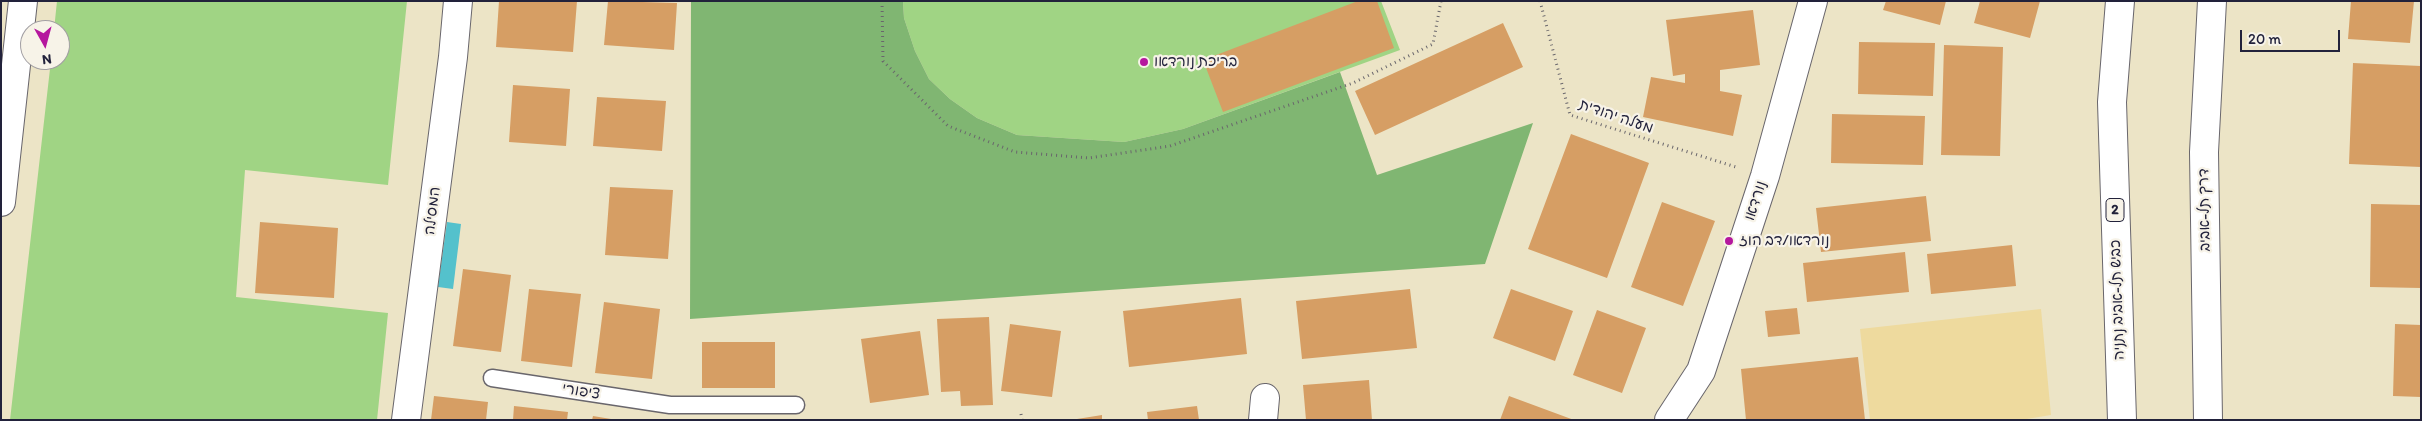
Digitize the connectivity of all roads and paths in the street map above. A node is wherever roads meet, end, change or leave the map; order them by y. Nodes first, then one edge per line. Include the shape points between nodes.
1 (23, 1) edge
2 (458, 1) edge
3 (882, 1) edge
4 (1441, 1) edge
5 (1540, 1) edge
6 (1813, 1) edge
7 (2120, 1) edge
8 (2212, 1) edge
9 (3, 171) edge
10 (1764, 176) junction
11 (1, 202) edge
12 (492, 378) dead end
13 (796, 405) dead end
14 (670, 413) edge
15 (1021, 414) dead end
16 (406, 420) edge
17 (1022, 420) edge
18 (1669, 420) edge
19 (2122, 420) edge
20 (2208, 420) edge

1 - 9 main road
2 - 16 main road, המסילה
3 - 4 path via 883,61 948,126 1015,152 1089,158 1170,146 1353,83 1433,44
5 - 10 path, מעלה יהודית via 1570,115
6 - 10 main road, נורדאו
7 - 19 main road, כביש תל-אביב נתניה / 2 via 2112,102
8 - 20 main road, דרך תל-אביב via 2204,152
9 - 11 main road
10 - 18 main road, נורדאו via 1701,372
12 - 14 lane, ציפורי
13 - 14 lane, ציפורי
15 - 17 path

